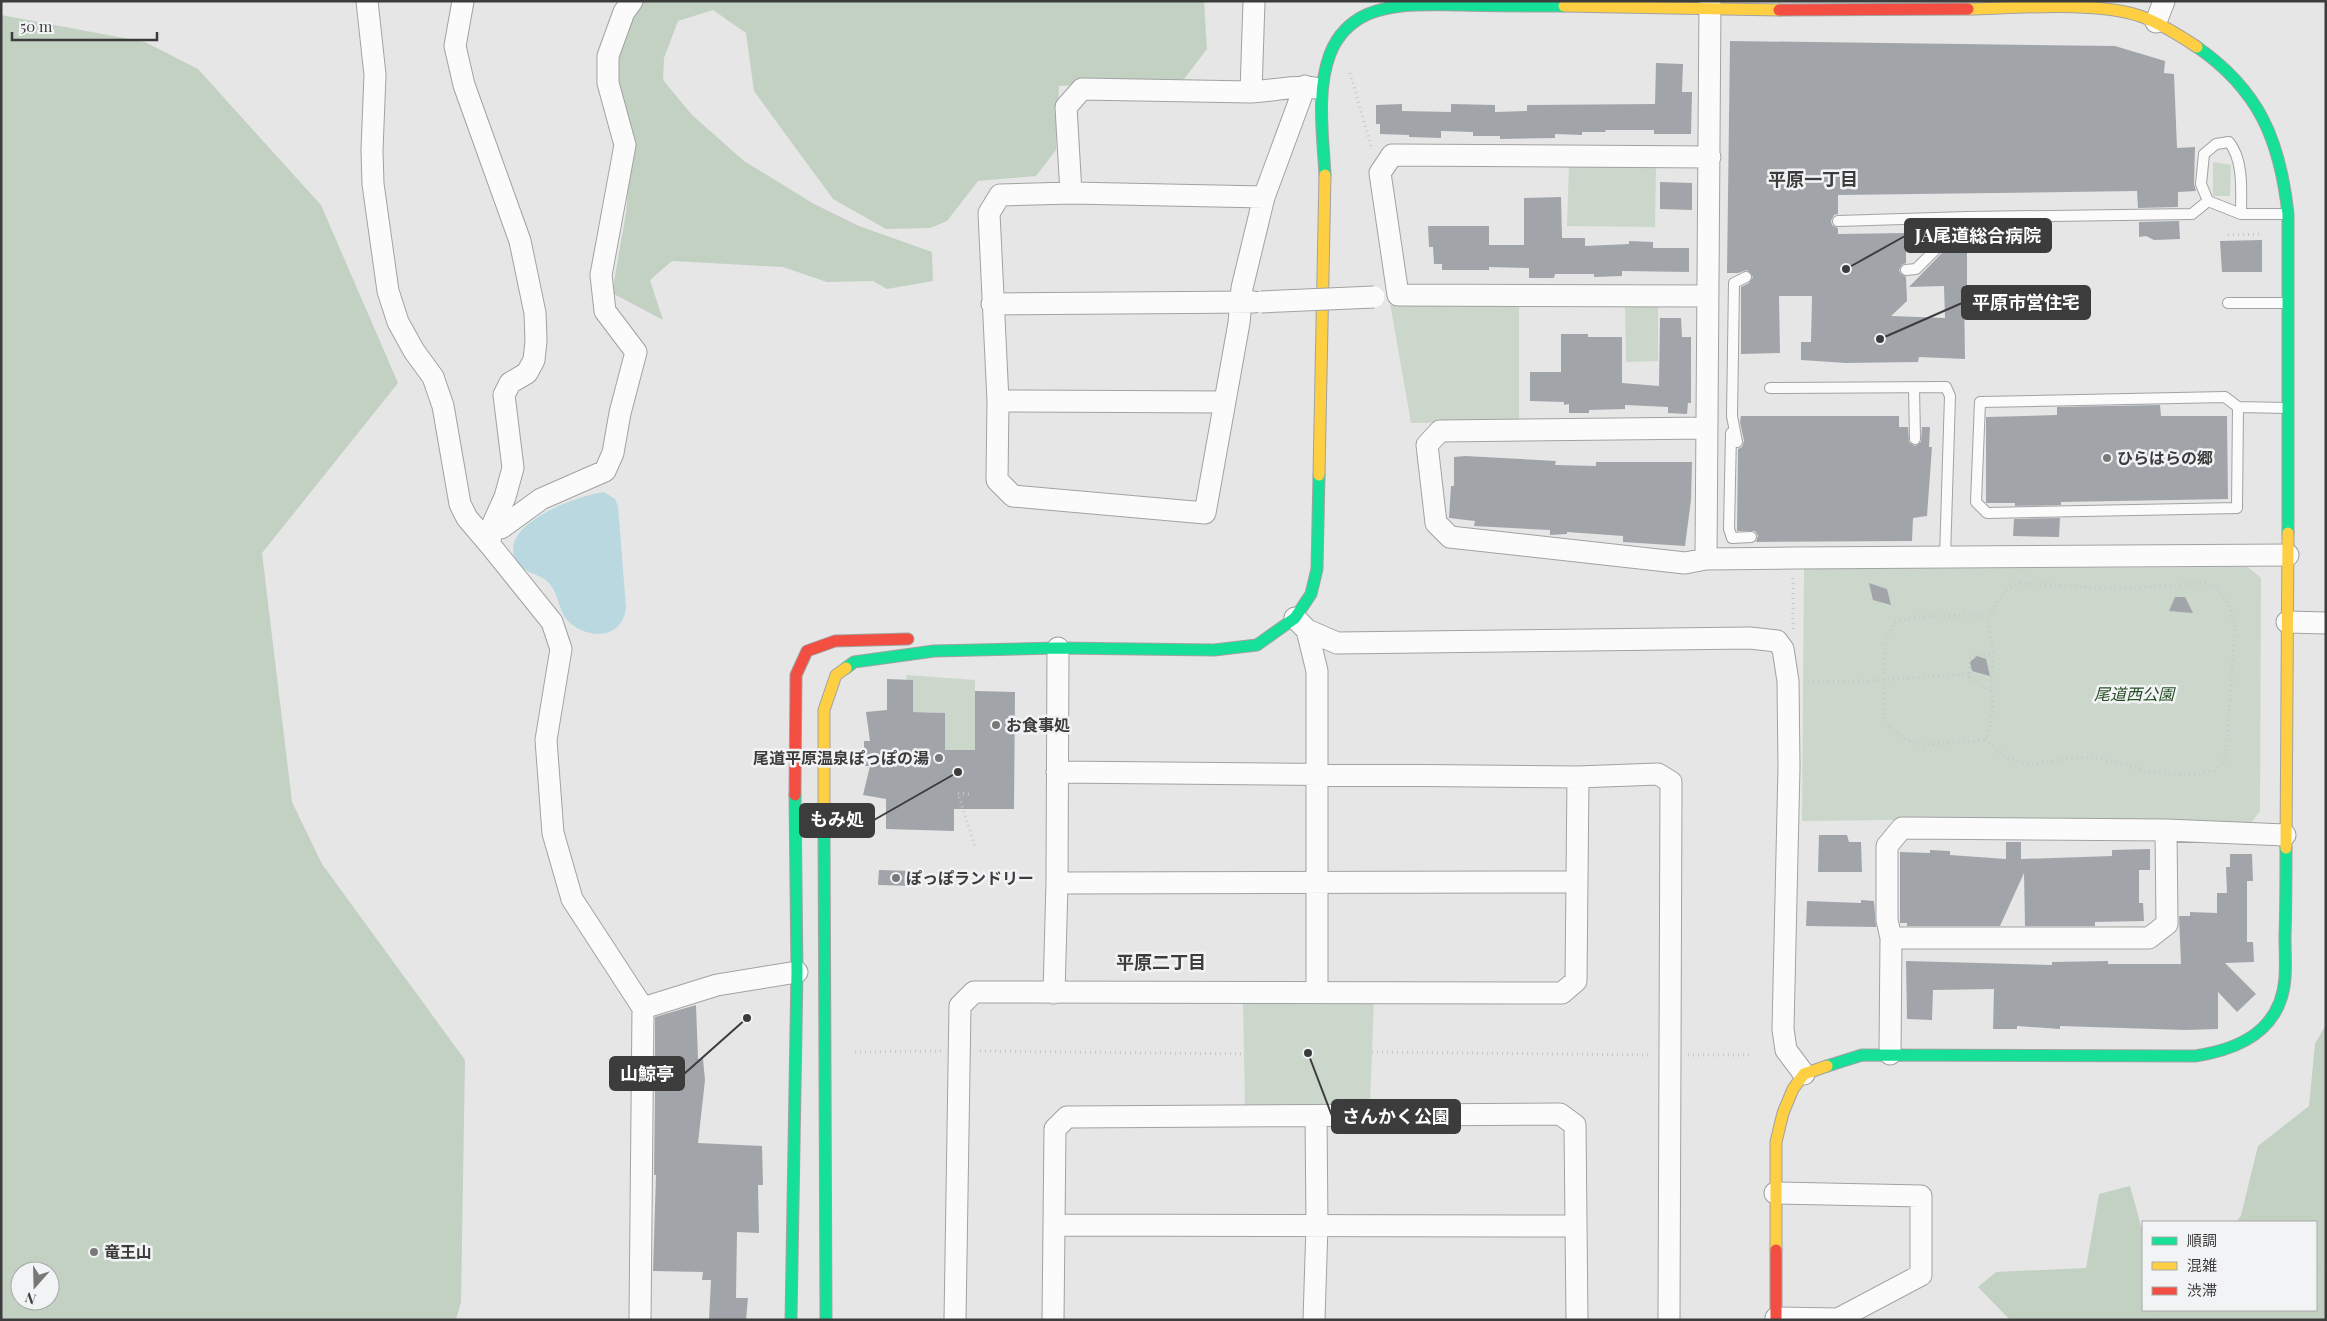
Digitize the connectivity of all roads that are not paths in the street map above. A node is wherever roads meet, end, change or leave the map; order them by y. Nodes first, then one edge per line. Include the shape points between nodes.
1 (368, 1) edge
2 (464, 1) edge
3 (632, 1) edge
4 (1254, 1) edge
5 (2164, 1) edge
6 (1711, 6) edge
7 (2156, 22) junction
8 (1314, 88) junction
9 (1251, 92) junction
10 (1710, 157) junction
11 (1071, 193) junction
12 (1264, 197) junction
13 (2208, 201) junction
14 (2241, 214) junction
15 (2288, 214) junction
16 (1968, 217) junction
17 (1838, 221) dead end
18 (1906, 270) dead end
19 (1746, 276) dead end
20 (1398, 295) junction
21 (1708, 296) junction
22 (1250, 303) junction
23 (2228, 303) dead end
24 (2288, 303) junction
25 (992, 304) junction
26 (1914, 387) junction
27 (1770, 388) dead end
28 (998, 401) junction
29 (1225, 402) junction
30 (2238, 407) junction
31 (2288, 408) junction
32 (1732, 416) junction
33 (1707, 428) junction
34 (1915, 439) dead end
35 (1736, 442) dead end
36 (491, 536) junction
37 (1751, 537) dead end
38 (2288, 555) junction
39 (1945, 557) junction
40 (1706, 559) junction
41 (2287, 622) junction
42 (2326, 622) edge
43 (1301, 624) junction
44 (924, 638) dead end
45 (993, 638) dead end
46 (1058, 648) junction
47 (1057, 772) junction
48 (1316, 774) junction
49 (1578, 777) junction
50 (2166, 830) junction
51 (2285, 835) junction
52 (811, 845) junction
53 (1318, 882) junction
54 (1577, 882) junction
55 (1057, 883) junction
56 (1891, 938) junction
57 (797, 972) junction
58 (1316, 992) junction
59 (1054, 993) junction
60 (643, 1008) junction
61 (1890, 1054) junction
62 (1804, 1074) junction
63 (1316, 1116) junction
64 (1775, 1193) junction
65 (1317, 1224) junction
66 (1054, 1225) junction
67 (1576, 1226) junction
68 (1776, 1319) edge
69 (640, 1320) edge
70 (791, 1320) edge
71 (826, 1320) edge
72 (955, 1320) edge
73 (1053, 1320) edge
74 (1314, 1320) edge
75 (1577, 1320) edge
76 (1669, 1320) edge

1 - 36 street via 375,75 373,184 388,291 398,322 433,377 443,406 460,504 467,518
2 - 36 street via 455,46 464,85 520,241 535,313 534,360 527,373 510,383 504,395 513,468
3 - 36 street via 624,12 608,56 608,83 625,145 601,276 605,311 636,352 613,454 605,471 541,499
4 - 9 street
5 - 7 street
6 - 7 street via 2064,8 2122,11
6 - 8 street via 1408,5 1372,10 1339,37
6 - 10 street
7 - 15 street via 2195,45 2239,83 2266,121 2285,179
8 - 9 street
8 - 12 street
8 - 43 street via 1325,187 1317,569
9 - 11 street via 1082,89 1066,107
10 - 20 street via 1392,155 1380,173
10 - 21 street
11 - 12 street
11 - 25 street via 1000,195 989,213
12 - 22 street via 1242,288
13 - 14 lane
13 - 14 lane via 2201,184 2204,154 2216,144 2229,142 2236,151 2241,178
13 - 16 lane via 2192,214
14 - 15 lane
15 - 24 street
16 - 17 lane
16 - 18 lane via 1916,269
19 - 32 lane via 1734,283
20 - 21 street
20 - 22 street, bridge
21 - 33 street
22 - 25 street
22 - 29 street via 1239,323
23 - 24 lane
24 - 31 street
25 - 28 street
26 - 27 lane
26 - 34 lane
26 - 39 lane via 1946,387 1950,396
28 - 29 street
28 - 29 street via 997,480 1013,496 1205,514
30 - 30 lane via 2237,508 1987,513 1976,502 1980,402 2225,397
30 - 31 lane
31 - 38 street
32 - 35 lane
32 - 37 lane via 1729,529 1732,538
33 - 40 street
33 - 40 street via 1440,431 1427,445 1436,523 1450,537 1685,562
36 - 60 street via 512,575 552,622 561,649 546,740 553,833 572,899
38 - 39 street
38 - 41 street
39 - 40 street
41 - 42 street
41 - 51 street
43 - 46 street via 1257,646 1214,650
43 - 48 street via 1317,672
43 - 62 street via 1337,643 1750,638 1777,641 1783,649 1788,682 1783,1029 1786,1050
44 - 52 street via 835,641 807,652 796,675 794,733
45 - 46 street
46 - 47 street
46 - 52 street via 934,651 854,662 836,675 824,710
47 - 48 street
47 - 55 street
48 - 49 street
48 - 53 street
49 - 54 street
49 - 76 street via 1658,774 1671,782
50 - 51 street
50 - 56 street via 2167,924 2149,938
50 - 56 street via 1902,828 1887,846 1887,920
51 - 61 street via 2285,980 2277,1009 2255,1036 2226,1052 2194,1056
52 - 57 street
52 - 71 street
53 - 54 street
53 - 55 street
53 - 58 street
54 - 58 street via 1576,981 1562,994
55 - 59 street
56 - 61 street
57 - 60 street via 717,985
57 - 70 street
58 - 59 street
59 - 72 street via 974,992 960,1006
60 - 69 street
61 - 62 street via 1862,1054
62 - 64 street via 1793,1089 1783,1113 1776,1142
63 - 65 street
63 - 66 street via 1067,1117 1054,1129
63 - 67 street via 1560,1114 1575,1125
64 - 68 street
64 - 68 street via 1921,1196 1921,1275 1838,1319
65 - 66 street
65 - 67 street
65 - 74 street
66 - 73 street
67 - 75 street

